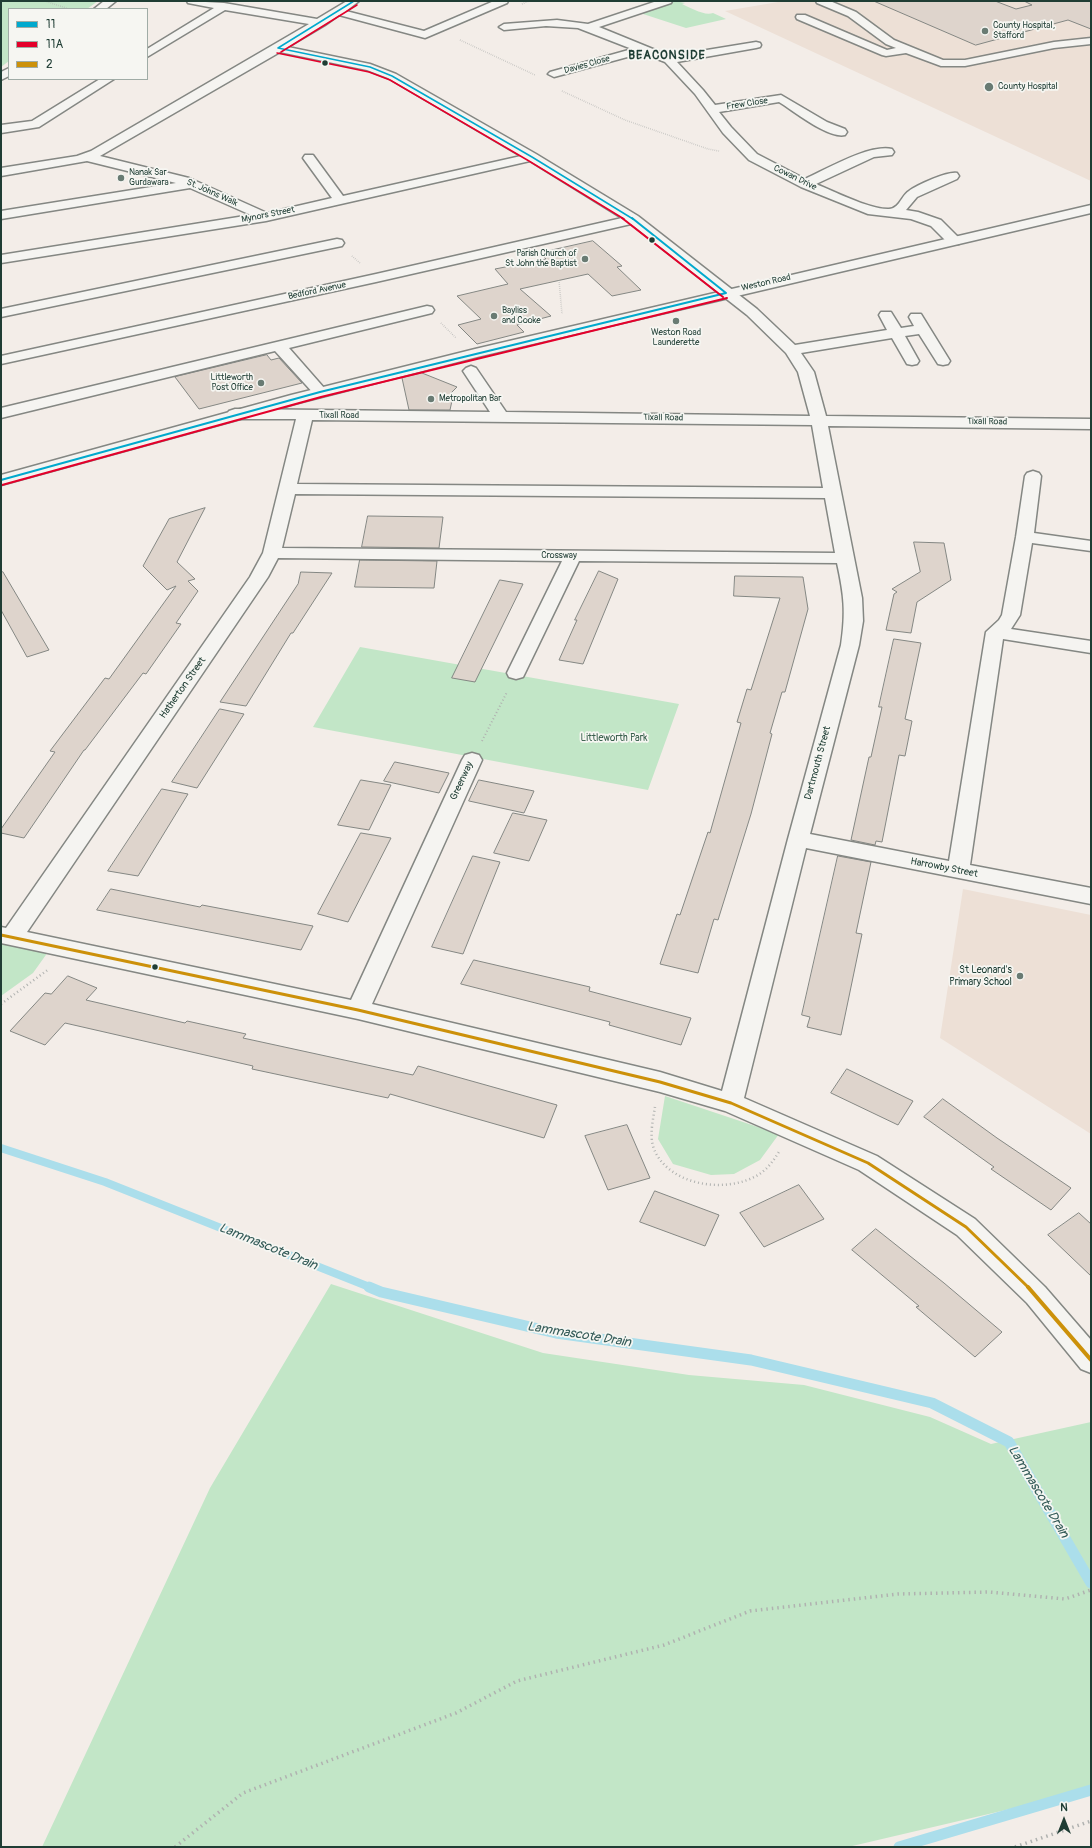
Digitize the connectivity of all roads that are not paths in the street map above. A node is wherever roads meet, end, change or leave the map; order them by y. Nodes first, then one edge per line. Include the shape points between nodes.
1 (111, 1) edge
2 (192, 1) edge
3 (354, 1) edge
4 (503, 1) edge
5 (667, 1) edge
6 (821, 1) edge
7 (224, 6) junction
8 (100, 8) edge
9 (339, 12) junction
10 (801, 17) dead end
11 (321, 23) junction
12 (504, 27) dead end
13 (589, 27) junction
14 (1091, 41) edge
15 (756, 45) dead end
16 (278, 48) junction
17 (644, 49) junction
18 (910, 50) junction
19 (148, 53) edge
20 (669, 60) junction
21 (554, 74) dead end
22 (106, 80) edge
23 (712, 109) junction
24 (1, 129) edge
25 (841, 132) dead end
26 (888, 152) dead end
27 (87, 157) junction
28 (532, 157) junction
29 (308, 158) dead end
30 (1, 171) edge
31 (953, 176) dead end
32 (192, 184) junction
33 (805, 184) junction
34 (340, 201) junction
35 (1091, 209) edge
36 (892, 214) junction
37 (1, 215) edge
38 (266, 216) junction
39 (633, 219) junction
40 (954, 241) junction
41 (338, 243) dead end
42 (1, 259) edge
43 (726, 292) junction
44 (427, 310) dead end
45 (1, 313) edge
46 (886, 315) dead end
47 (916, 316) dead end
48 (924, 329) junction
49 (897, 333) junction
50 (279, 346) junction
51 (792, 350) junction
52 (1, 360) edge
53 (912, 361) dead end
54 (942, 361) dead end
55 (471, 371) dead end
56 (320, 392) junction
57 (1, 413) edge
58 (235, 414) junction
59 (305, 416) junction
60 (500, 416) junction
61 (819, 420) junction
62 (1091, 424) edge
63 (1033, 476) dead end
64 (1, 480) edge
65 (288, 489) junction
66 (832, 493) junction
67 (1025, 537) junction
68 (1091, 546) edge
69 (272, 553) junction
70 (573, 556) junction
71 (845, 558) junction
72 (995, 632) junction
73 (1091, 647) edge
74 (516, 673) road end
75 (472, 760) road end
76 (798, 839) junction
77 (958, 871) junction
78 (1091, 896) edge
79 (6, 936) edge
80 (358, 1010) junction
81 (731, 1103) junction
82 (1091, 1360) edge

1 - 8 main road
2 - 7 main road
3 - 9 main road
4 - 9 main road via 425,35
5 - 13 main road
6 - 18 main road via 852,14 890,42
7 - 11 main road
7 - 19 main road
9 - 11 main road
10 - 18 main road via 886,53
11 - 16 main road
12 - 13 main road, Cowan Drive via 555,23
13 - 17 main road, Cowan Drive
14 - 18 main road via 1054,44 965,63 941,63
15 - 20 main road
16 - 27 main road via 106,149
16 - 28 main road, Dartmouth Street via 383,71
17 - 20 main road, Cowan Drive
17 - 21 main road, Davies Close
20 - 23 main road, Cowan Drive
22 - 24 main road via 35,124
23 - 25 main road, Frew Close via 781,98 823,125
23 - 33 main road, Cowan Drive via 727,130 753,157
26 - 33 main road via 872,153
27 - 30 main road
27 - 32 main road, St. Johns Walk
28 - 34 main road, Mynors Street
28 - 39 main road, Dartmouth Street
29 - 34 main road
31 - 36 main road via 912,194 904,206
32 - 37 main road
32 - 38 main road, St. Johns Walk
33 - 36 main road, Cowan Drive via 872,211
34 - 38 main road, Mynors Street
35 - 40 main road, Weston Road
36 - 40 main road, Cowan Drive via 912,215 936,222
38 - 42 main road, Mynors Street
39 - 43 main road, Dartmouth Street
39 - 52 main road, Bedford Avenue via 424,271
40 - 43 main road, Weston Road
41 - 45 main road
43 - 51 main road, Dartmouth Street via 752,312
43 - 56 main road, Weston Road
44 - 50 main road
46 - 49 main road
47 - 48 main road
48 - 49 main road
48 - 54 main road
49 - 51 main road
49 - 53 main road
50 - 56 main road
50 - 57 main road
51 - 61 main road, Dartmouth Street via 806,372
55 - 60 main road
56 - 58 main road, Weston Road
58 - 59 main road, Tixall Road
58 - 64 main road, Weston Road
59 - 60 main road, Tixall Road
59 - 65 main road, Hatherton Street
60 - 61 main road, Tixall Road
61 - 62 main road, Tixall Road
61 - 66 main road, Dartmouth Street
63 - 67 main road
65 - 66 main road
65 - 69 main road, Hatherton Street
66 - 71 main road, Dartmouth Street
67 - 68 main road
67 - 72 main road via 1011,615
69 - 70 main road, Crossway
69 - 79 main road, Hatherton Street via 259,577
70 - 71 main road, Crossway
70 - 74 main road
71 - 76 main road, Dartmouth Street via 853,598 854,621 850,645
72 - 73 main road
72 - 77 main road
75 - 80 main road, Greenway
76 - 77 main road, Harrowby Street
76 - 81 main road, Dartmouth Street
77 - 78 main road, Harrowby Street
79 - 80 main road
80 - 81 main road via 660,1082
81 - 82 main road via 868,1163 966,1227 1036,1295

